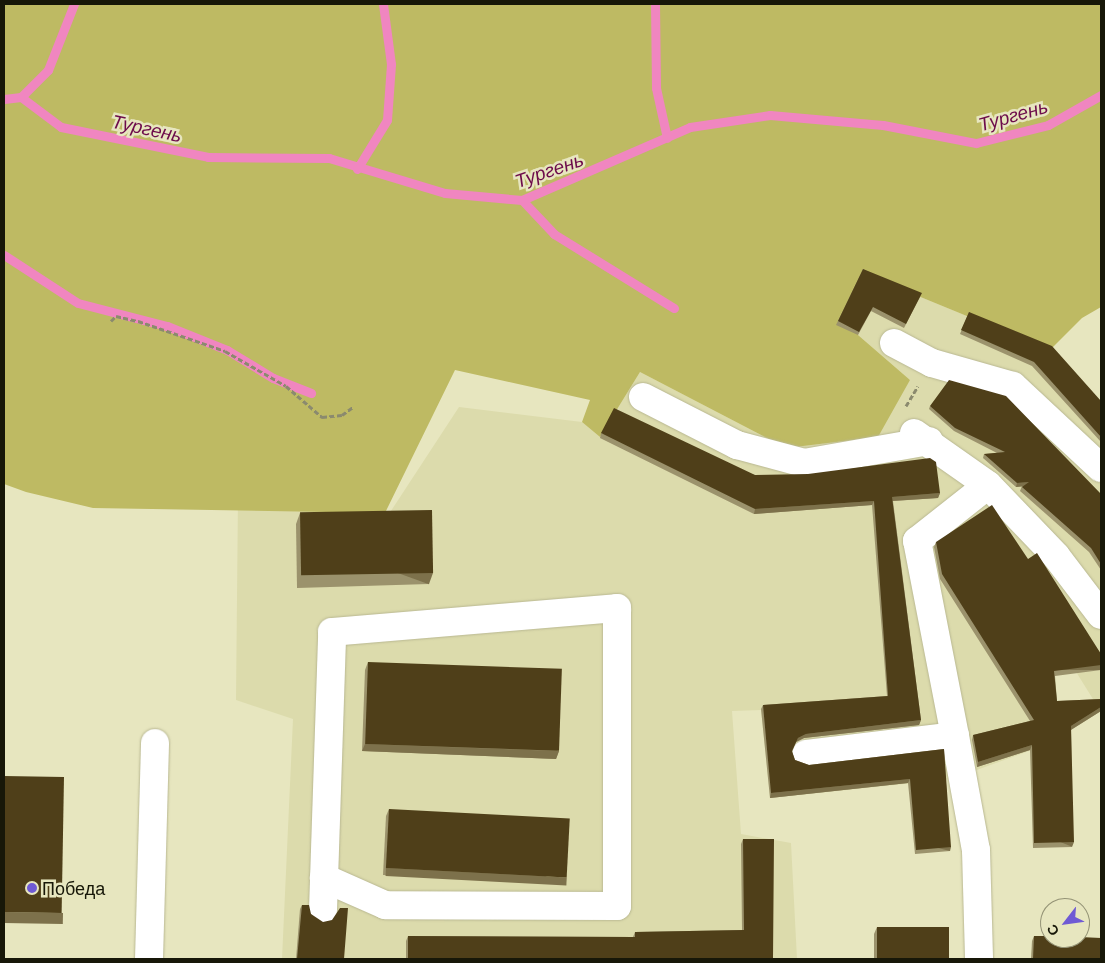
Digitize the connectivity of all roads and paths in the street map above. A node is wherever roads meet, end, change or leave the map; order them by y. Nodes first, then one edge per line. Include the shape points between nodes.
1 (111, 321) dead end
2 (894, 342) dead end
3 (932, 363) junction
4 (643, 397) dead end
5 (353, 407) dead end
6 (918, 435) junction
7 (1101, 468) edge
8 (988, 485) junction
9 (1101, 615) edge
10 (955, 736) junction
11 (155, 743) dead end
12 (806, 754) dead end
13 (324, 878) junction
14 (323, 910) dead end
15 (149, 959) edge
16 (979, 959) edge

1 - 5 path via 116,316 138,321 225,351 286,386 322,417 342,415
2 - 3 lane
3 - 6 path via 905,408
3 - 7 lane via 1013,386
4 - 6 lane via 737,445 804,463
6 - 8 lane
8 - 9 lane via 1056,556
8 - 10 lane via 917,541
10 - 12 lane
10 - 16 lane via 976,850
11 - 15 lane
13 - 13 lane via 332,632 617,608 617,906 385,905
13 - 14 lane

